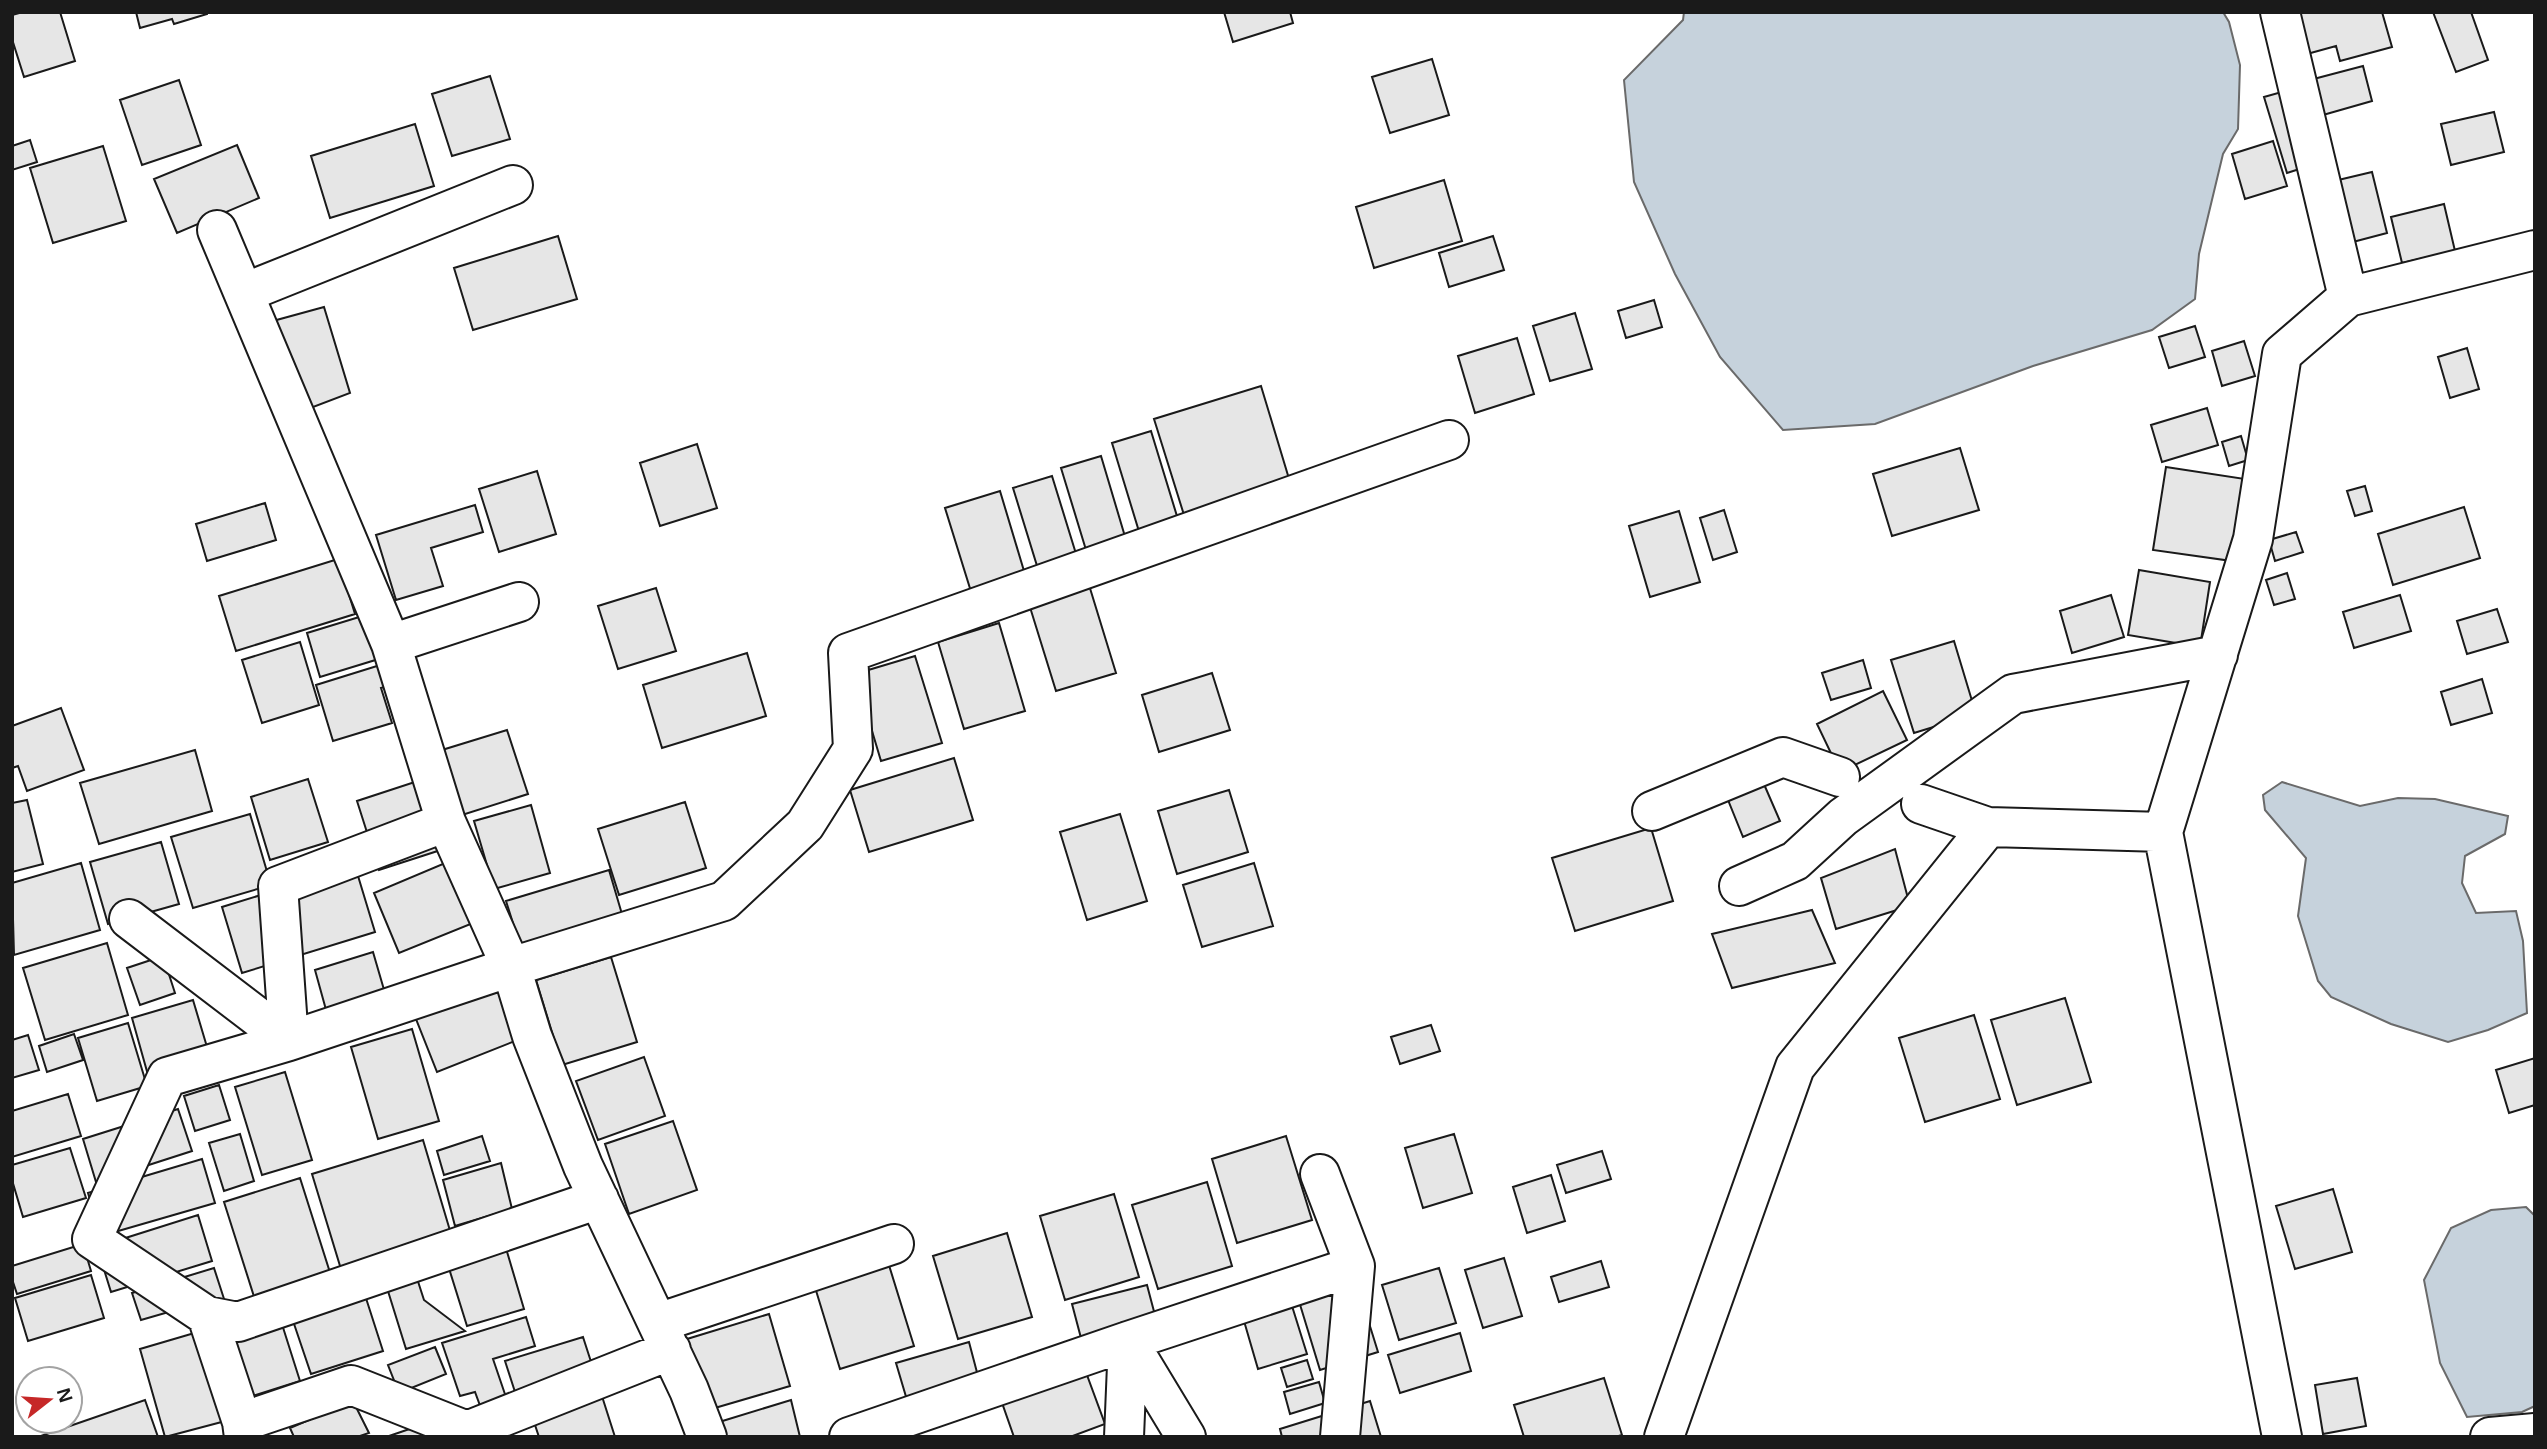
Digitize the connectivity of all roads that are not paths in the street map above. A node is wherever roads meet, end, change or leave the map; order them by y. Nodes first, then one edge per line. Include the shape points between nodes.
1 (2280, 12) edge
2 (513, 185) dead end
3 (217, 230) dead end
4 (2535, 250) edge
5 (244, 293) junction
6 (2348, 297) junction
7 (1449, 440) dead end
8 (519, 602) dead end
9 (391, 644) junction
10 (2218, 655) junction
11 (1840, 777) dead end
12 (1922, 804) dead end
13 (1652, 811) dead end
14 (446, 822) junction
15 (1988, 827) junction
16 (2163, 832) junction
17 (1739, 886) dead end
18 (129, 919) dead end
19 (511, 967) junction
20 (289, 1041) junction
21 (1320, 1174) dead end
22 (599, 1199) junction
23 (894, 1244) dead end
24 (1355, 1266) junction
25 (206, 1315) junction
26 (664, 1337) junction
27 (1128, 1341) junction
28 (243, 1429) edge
29 (2535, 1433) edge
30 (707, 1437) edge
31 (849, 1437) edge
32 (1124, 1437) edge
33 (1186, 1437) edge
34 (1340, 1437) edge
35 (1664, 1437) edge
36 (2282, 1437) edge
37 (2490, 1437) edge

1 - 6 street
2 - 5 street
3 - 5 street
4 - 6 street
5 - 9 street
6 - 10 street via 2282,354 2253,540
7 - 19 street via 848,653 853,749 805,825 745,882 724,901
8 - 9 street
9 - 14 street
10 - 16 street
10 - 17 street via 2013,694 1843,817 1795,861
11 - 13 street via 1783,757
12 - 15 street
14 - 19 street
14 - 20 street via 278,886
15 - 16 street
15 - 35 street via 1795,1067
16 - 36 street
18 - 20 street
19 - 20 street
19 - 22 street via 537,1049
20 - 25 street via 167,1077 92,1239
21 - 24 street
22 - 25 street via 238,1322
22 - 26 street
23 - 26 street
24 - 27 street
24 - 34 street
25 - 28 street
26 - 28 street via 467,1431 351,1385
26 - 30 street
27 - 31 street
27 - 32 street
27 - 33 street
29 - 37 street

